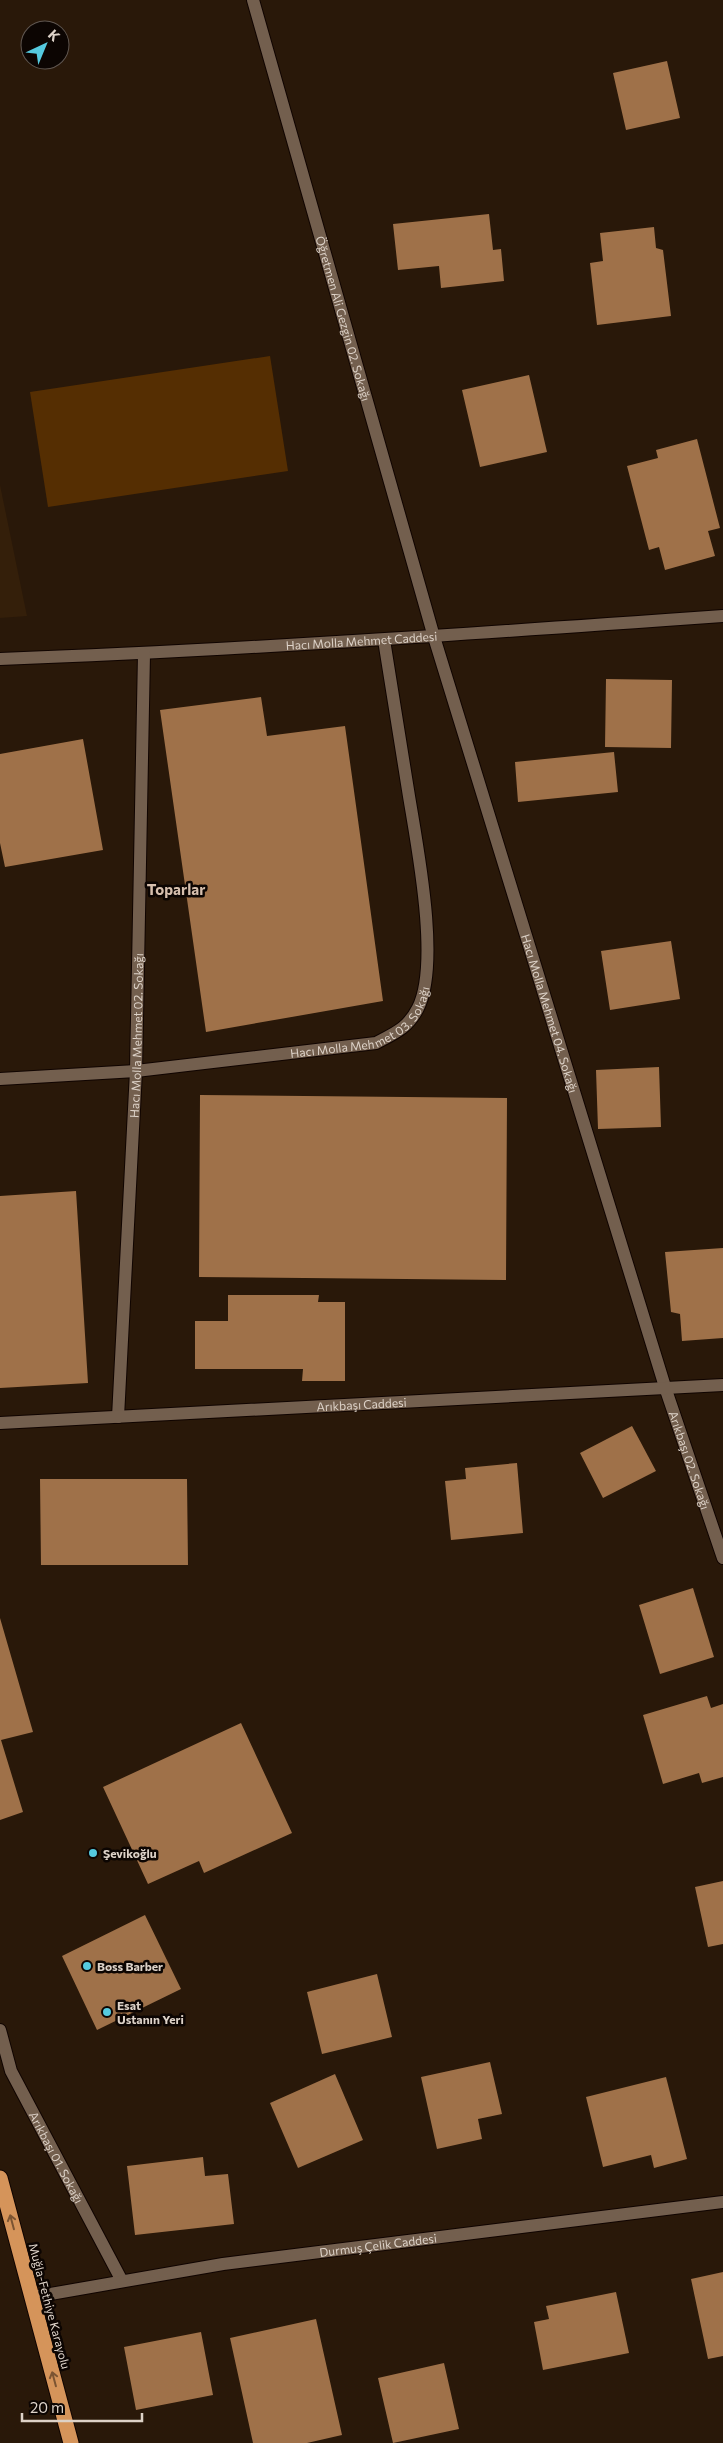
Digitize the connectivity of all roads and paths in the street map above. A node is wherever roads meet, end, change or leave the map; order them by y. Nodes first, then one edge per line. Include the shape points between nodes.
1 (253, 0) edge
2 (723, 616) edge
3 (434, 637) junction
4 (384, 640) junction
5 (144, 654) junction
6 (0, 659) edge
7 (136, 1070) junction
8 (0, 1079) edge
9 (723, 1385) edge
10 (666, 1390) junction
11 (118, 1417) junction
12 (0, 1423) edge
13 (723, 1558) edge
14 (0, 2030) edge
15 (0, 2178) edge
16 (723, 2202) edge
17 (122, 2281) junction
18 (33, 2297) junction
19 (71, 2443) edge

1 - 3 street, Öğretmen Ali Gezgin 02. Sokağı
2 - 3 street, Hacı Molla Mehmet Caddesi
3 - 4 street, Hacı Molla Mehmet Caddesi
3 - 10 street, Hacı Molla Mehmet 04. Sokağı
4 - 5 street, Hacı Molla Mehmet Caddesi
4 - 7 street, Hacı Molla Mehmet 03. Sokağı via 423,884 427,938 425,979 419,1007 403,1029 376,1043
5 - 6 street, Hacı Molla Mehmet Caddesi
5 - 7 street, Hacı Molla Mehmet 02. Sokağı
7 - 8 street, Hacı Molla Mehmet 03. Sokağı
7 - 11 street, Hacı Molla Mehmet 02. Sokağı
9 - 10 street, Arıkbaşı Caddesi
10 - 11 street, Arıkbaşı Caddesi
10 - 13 street, Arıkbaşı 02. Sokağı
11 - 12 street, Arıkbaşı Caddesi
14 - 17 street, Arıkbaşı 01. Sokağı via 10,2070
18 -> 15 highway, Muğla-Fethiye Karayolu
16 - 17 street, Durmuş Çelik Caddesi via 223,2264
17 - 18 street, Durmuş Çelik Caddesi
19 -> 18 highway, Muğla-Fethiye Karayolu

